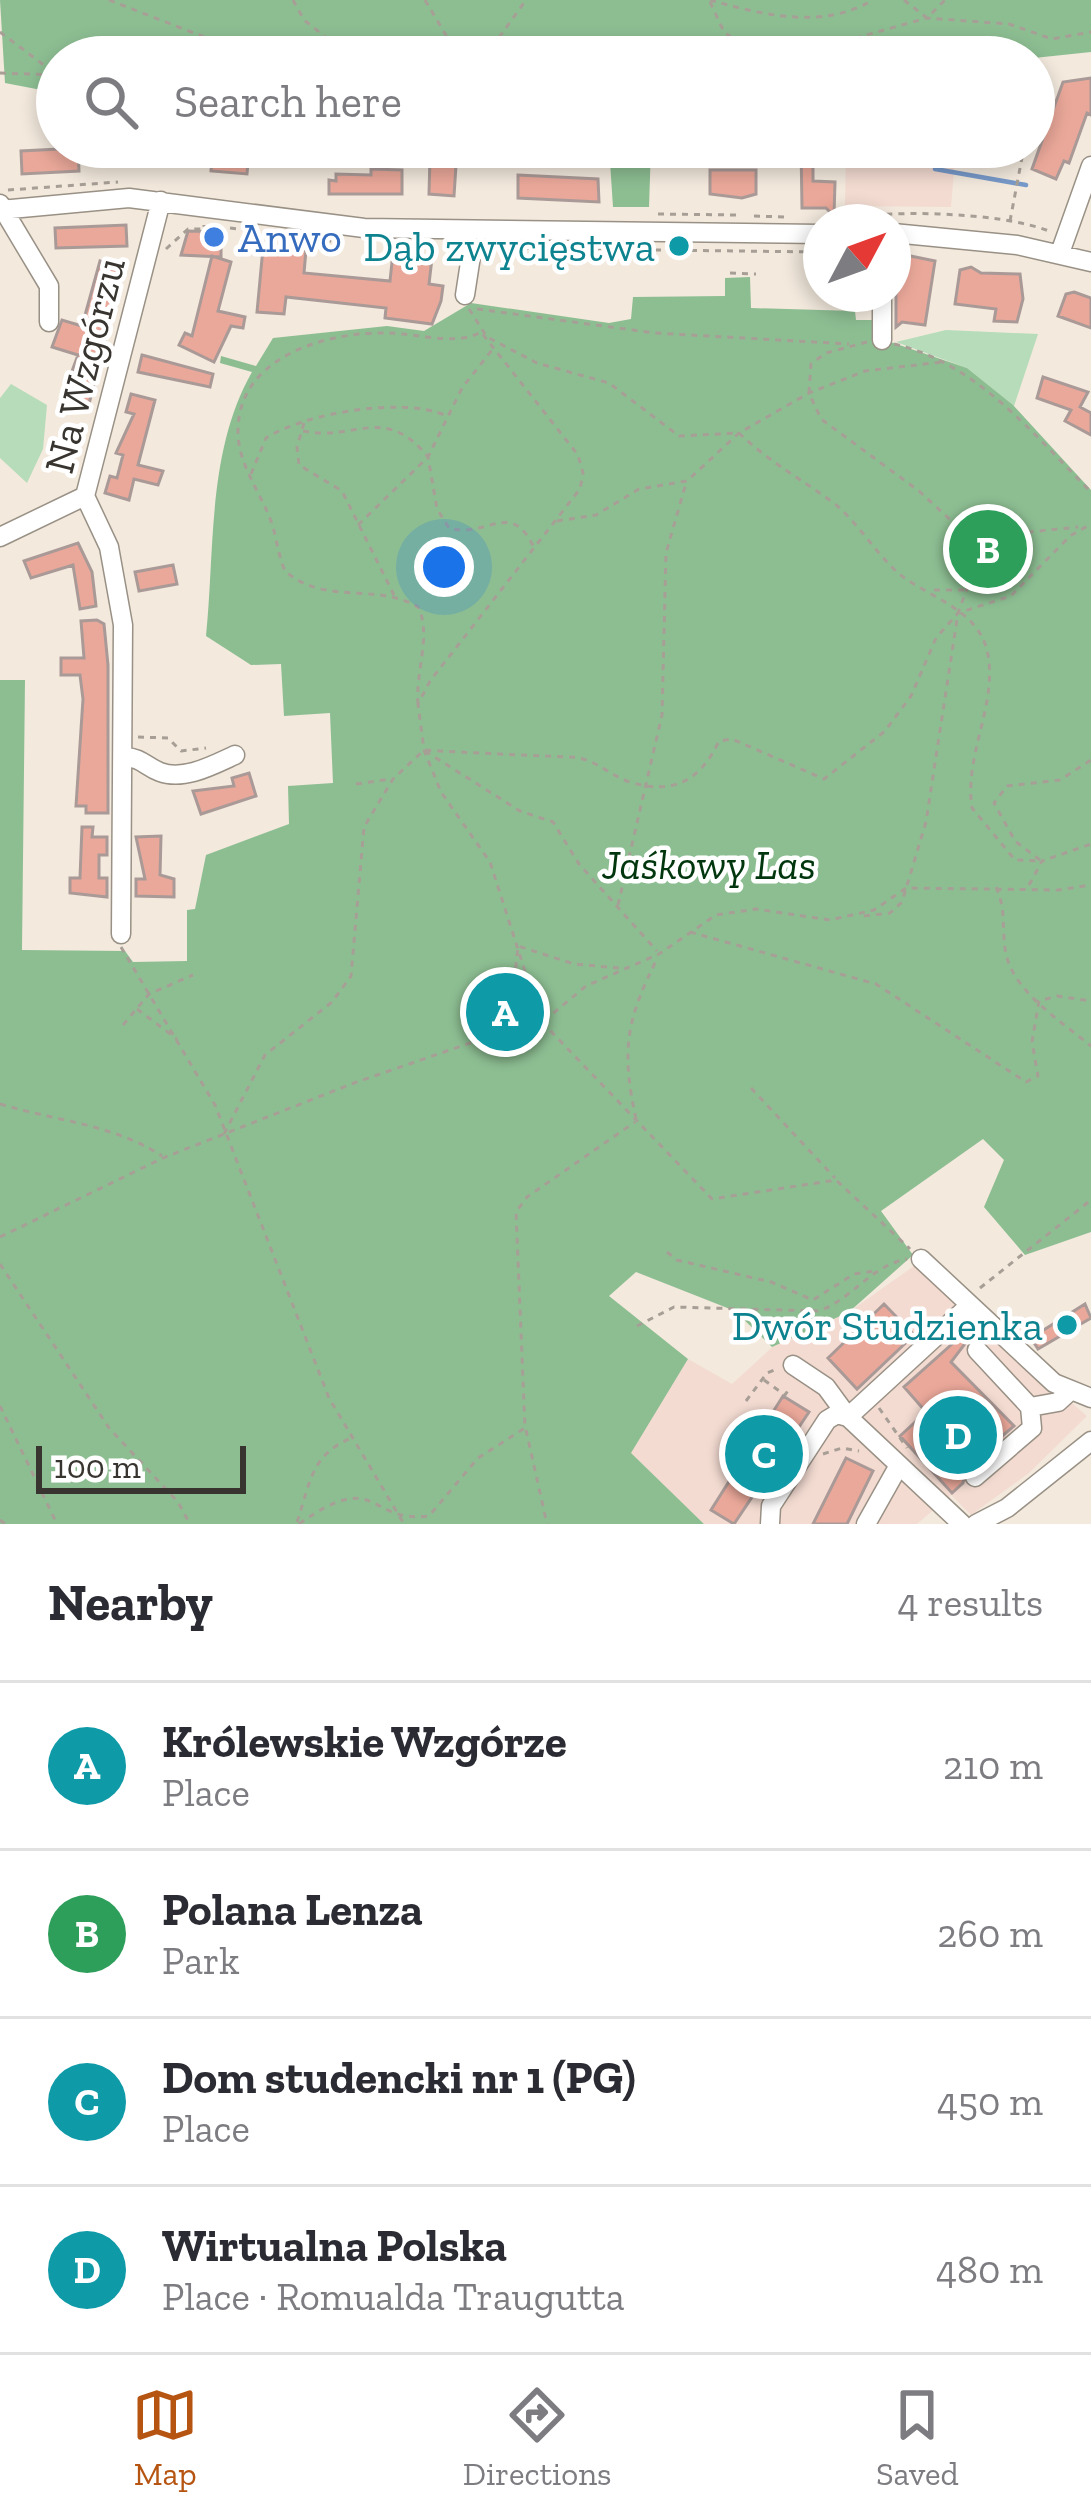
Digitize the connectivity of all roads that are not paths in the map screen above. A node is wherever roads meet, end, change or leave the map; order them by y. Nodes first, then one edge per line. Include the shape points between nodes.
1 (1091, 166) edge
2 (161, 201) junction
3 (1, 208) edge
4 (475, 230) junction
5 (803, 234) edge
6 (911, 235) edge
7 (1060, 253) junction
8 (1091, 262) edge
9 (467, 302) road end
10 (882, 312) edge
11 (50, 322) dead end
12 (882, 340) road end
13 (85, 496) junction
14 (0, 537) edge
15 (206, 748) dead end
16 (235, 755) dead end
17 (125, 757) junction
18 (205, 769) junction
19 (121, 944) road end
20 (921, 1259) road end
21 (970, 1305) junction
22 (977, 1350) dead end
23 (793, 1365) road end
24 (1085, 1395) edge
25 (1030, 1407) junction
26 (848, 1417) junction
27 (1091, 1442) edge
28 (894, 1463) junction
29 (975, 1477) dead end
30 (966, 1523) edge
31 (770, 1524) edge
32 (866, 1524) edge

1 - 7 street
2 - 3 street
2 - 4 street via 319,224
2 - 13 street, Na Wzgórzu
3 - 11 street via 49,286
4 - 5 street
4 - 9 street
6 - 7 street
7 - 8 street
10 - 12 street
13 - 14 street
13 - 17 street, Na Wzgórzu via 106,538 120,600
15 - 18 street
16 - 18 street
17 - 18 street via 176,775
17 - 19 street, Na Wzgórzu
20 - 21 street
21 - 24 street via 1054,1383
21 - 26 street
22 - 25 street
23 - 26 street via 826,1387
24 - 25 street
25 - 29 street via 1032,1428
26 - 28 street
26 - 31 street via 831,1417 771,1506
27 - 30 street via 1040,1484
28 - 30 street
28 - 32 street

